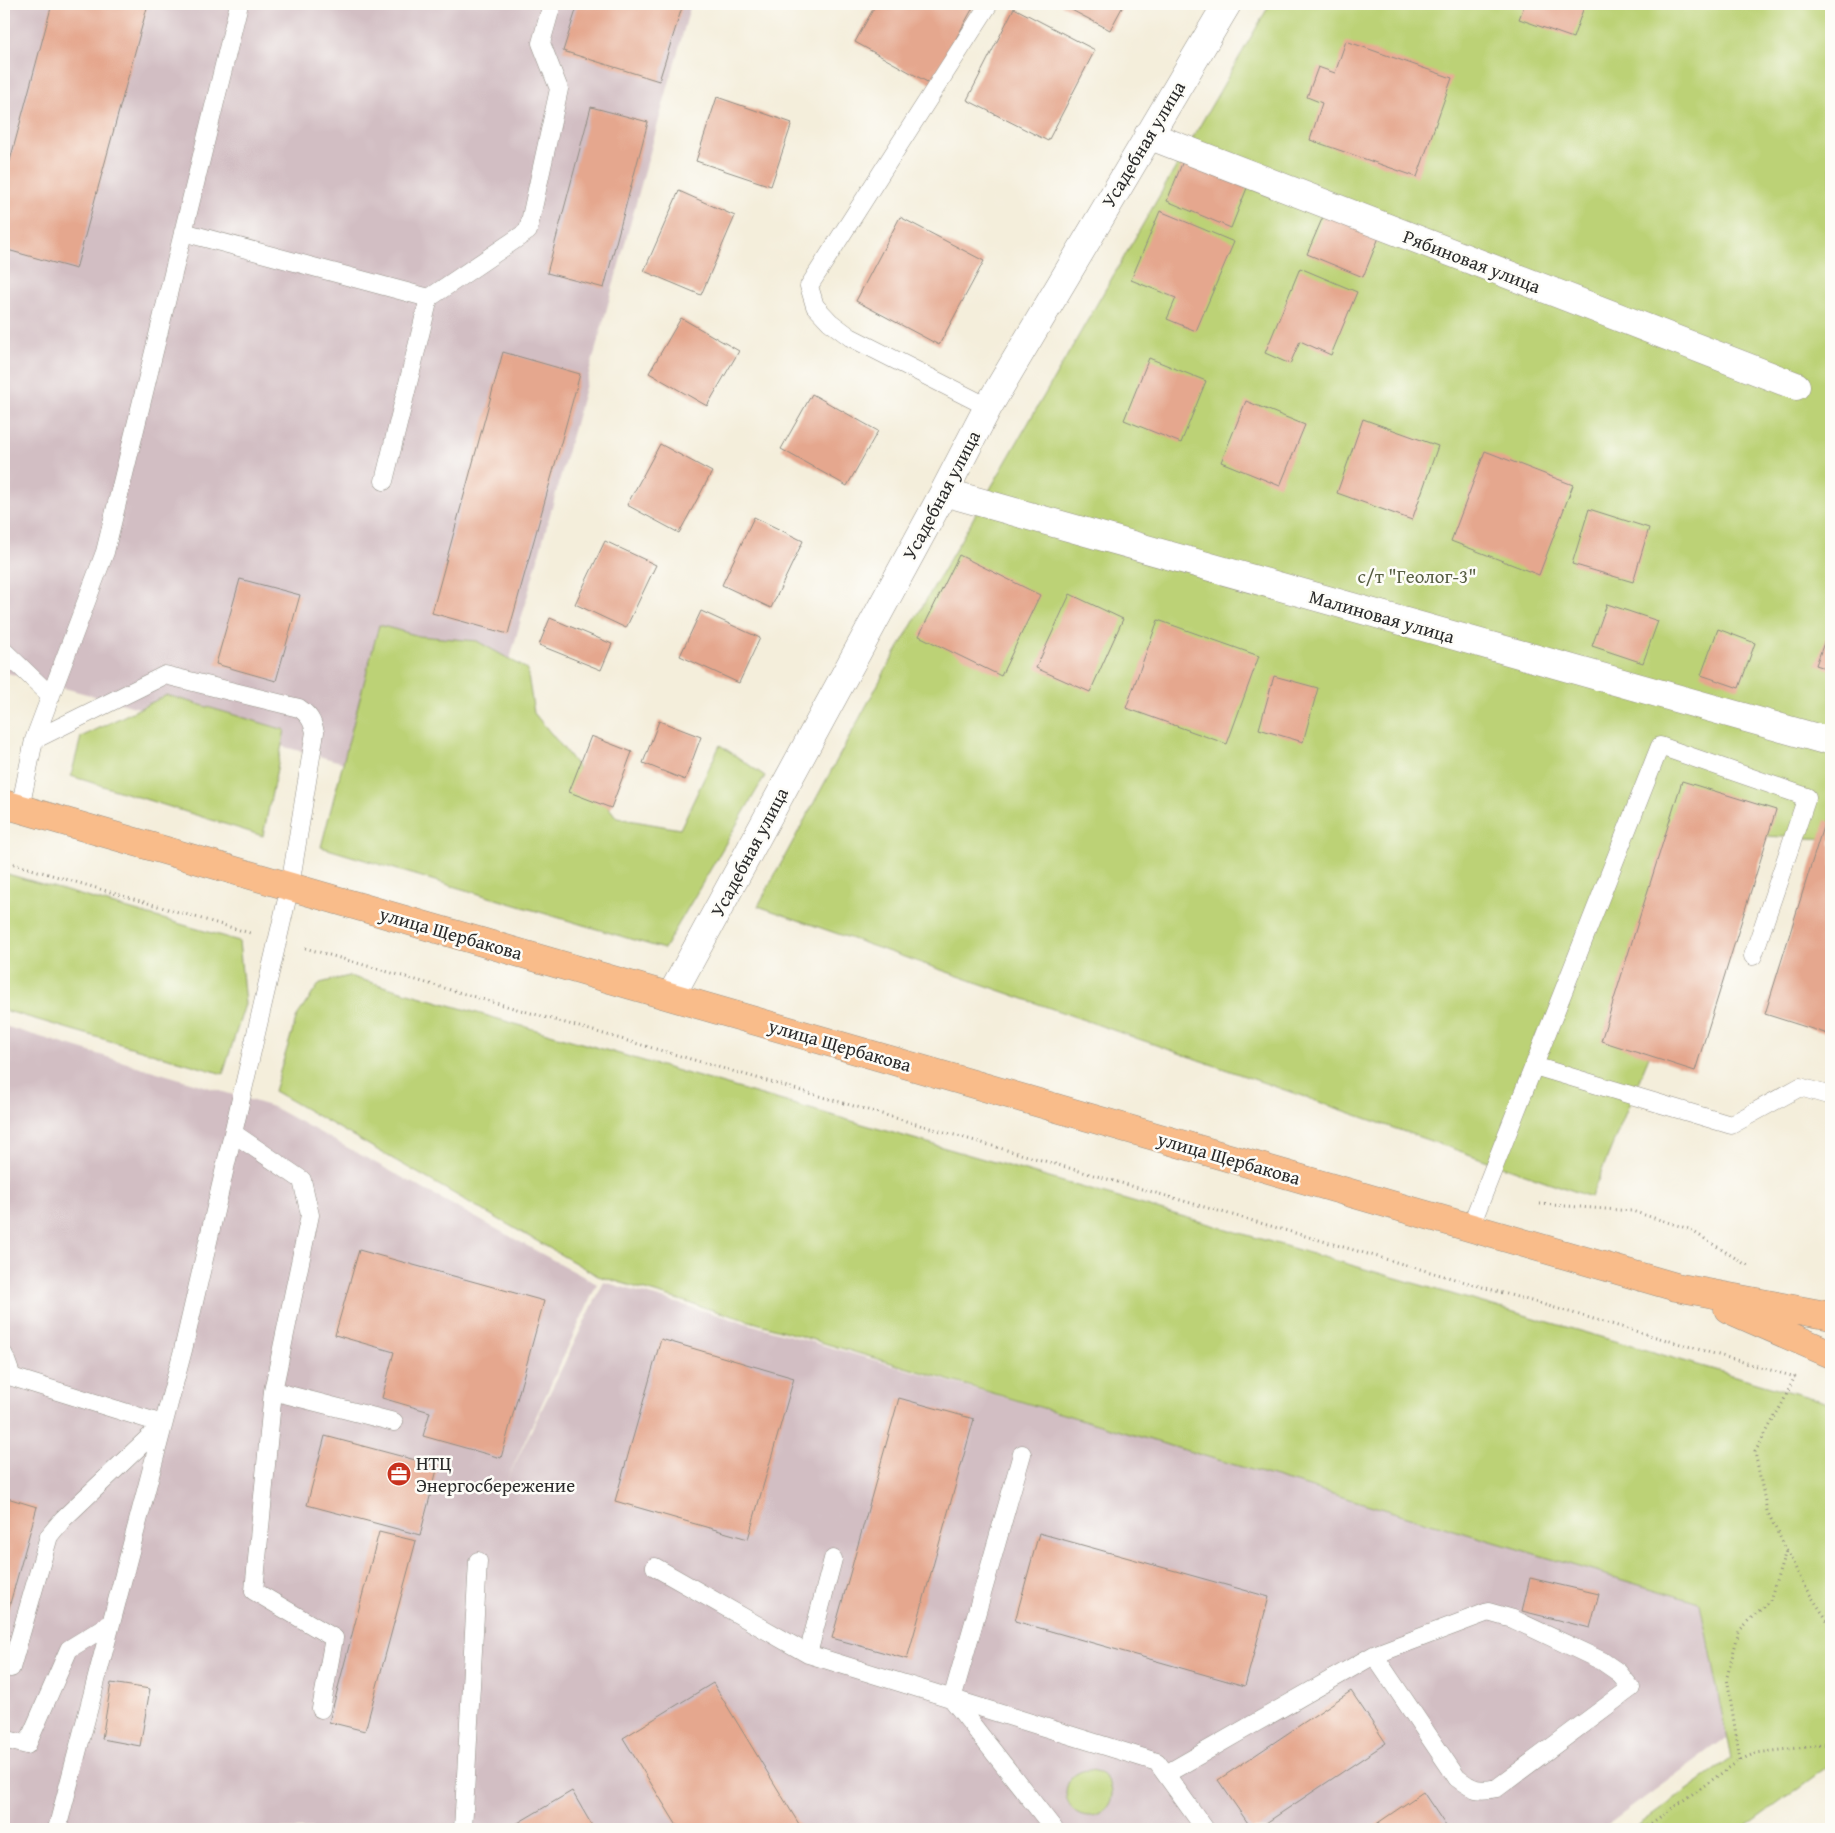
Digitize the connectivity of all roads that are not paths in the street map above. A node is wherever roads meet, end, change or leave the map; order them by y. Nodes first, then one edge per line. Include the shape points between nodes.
1 (239, 4) edge
2 (552, 4) edge
3 (989, 4) edge
4 (1227, 4) edge
5 (1148, 135) junction
6 (183, 232) junction
7 (429, 298) junction
8 (1796, 386) dead end
9 (988, 407) junction
10 (384, 481) dead end
11 (944, 492) junction
12 (4, 650) edge
13 (51, 696) junction
14 (1821, 739) dead end
15 (34, 740) junction
16 (12, 806) edge
17 (290, 886) junction
18 (1753, 956) dead end
19 (671, 996) junction
20 (1534, 1066) junction
21 (1831, 1096) edge
22 (233, 1132) junction
23 (1470, 1228) junction
24 (1676, 1287) junction
25 (1831, 1316) edge
26 (1831, 1354) edge
27 (4, 1355) edge
28 (273, 1391) junction
29 (394, 1422) dead end
30 (163, 1424) junction
31 (1022, 1454) dead end
32 (833, 1559) dead end
33 (478, 1561) dead end
34 (655, 1567) dead end
35 (110, 1624) junction
36 (808, 1654) junction
37 (1374, 1656) junction
38 (4, 1666) edge
39 (952, 1698) junction
40 (321, 1709) dead end
41 (4, 1738) edge
42 (1166, 1774) junction
43 (57, 1829) edge
44 (463, 1829) edge
45 (1054, 1829) edge
46 (1205, 1829) edge

1 - 6 lane
2 - 7 lane via 541,43 559,89 528,231
3 - 9 lane via 809,286 815,306 850,337
4 - 5 street, Усадебная улица
5 - 8 street, Рябиновая улица
5 - 9 street, Усадебная улица
6 - 7 lane
6 - 13 lane via 105,552
7 - 10 lane
9 - 11 street, Усадебная улица
11 - 14 street, Малиновая улица
11 - 19 street, Усадебная улица
12 - 13 lane
13 - 15 lane
15 - 16 lane
15 - 17 lane via 165,675 298,708 307,713 315,732
16 - 17 main road, улица Щербакова
17 - 19 main road, улица Щербакова
17 - 22 lane
18 - 20 lane via 1807,797 1660,746
19 - 23 main road, улица Щербакова
20 - 21 lane via 1731,1125 1800,1087
20 - 23 lane
22 - 28 lane via 302,1180 310,1216
22 - 30 lane
23 - 24 main road, улица Щербакова
24 - 25 main road
24 - 26 main road
27 - 30 lane via 12,1377
28 - 29 lane
28 - 40 lane via 254,1591 334,1638
30 - 35 lane
30 - 38 lane via 63,1519 50,1536 11,1668
31 - 39 lane
32 - 36 lane
33 - 44 lane
34 - 36 lane
35 - 41 lane via 69,1650 26,1745
35 - 43 lane
36 - 39 lane
37 - 37 lane via 1457,1778 1470,1788 1483,1791 1497,1788 1631,1688 1618,1672 1602,1662 1513,1618 1488,1612
37 - 42 lane
39 - 42 lane via 1157,1762
39 - 45 lane
42 - 46 lane

